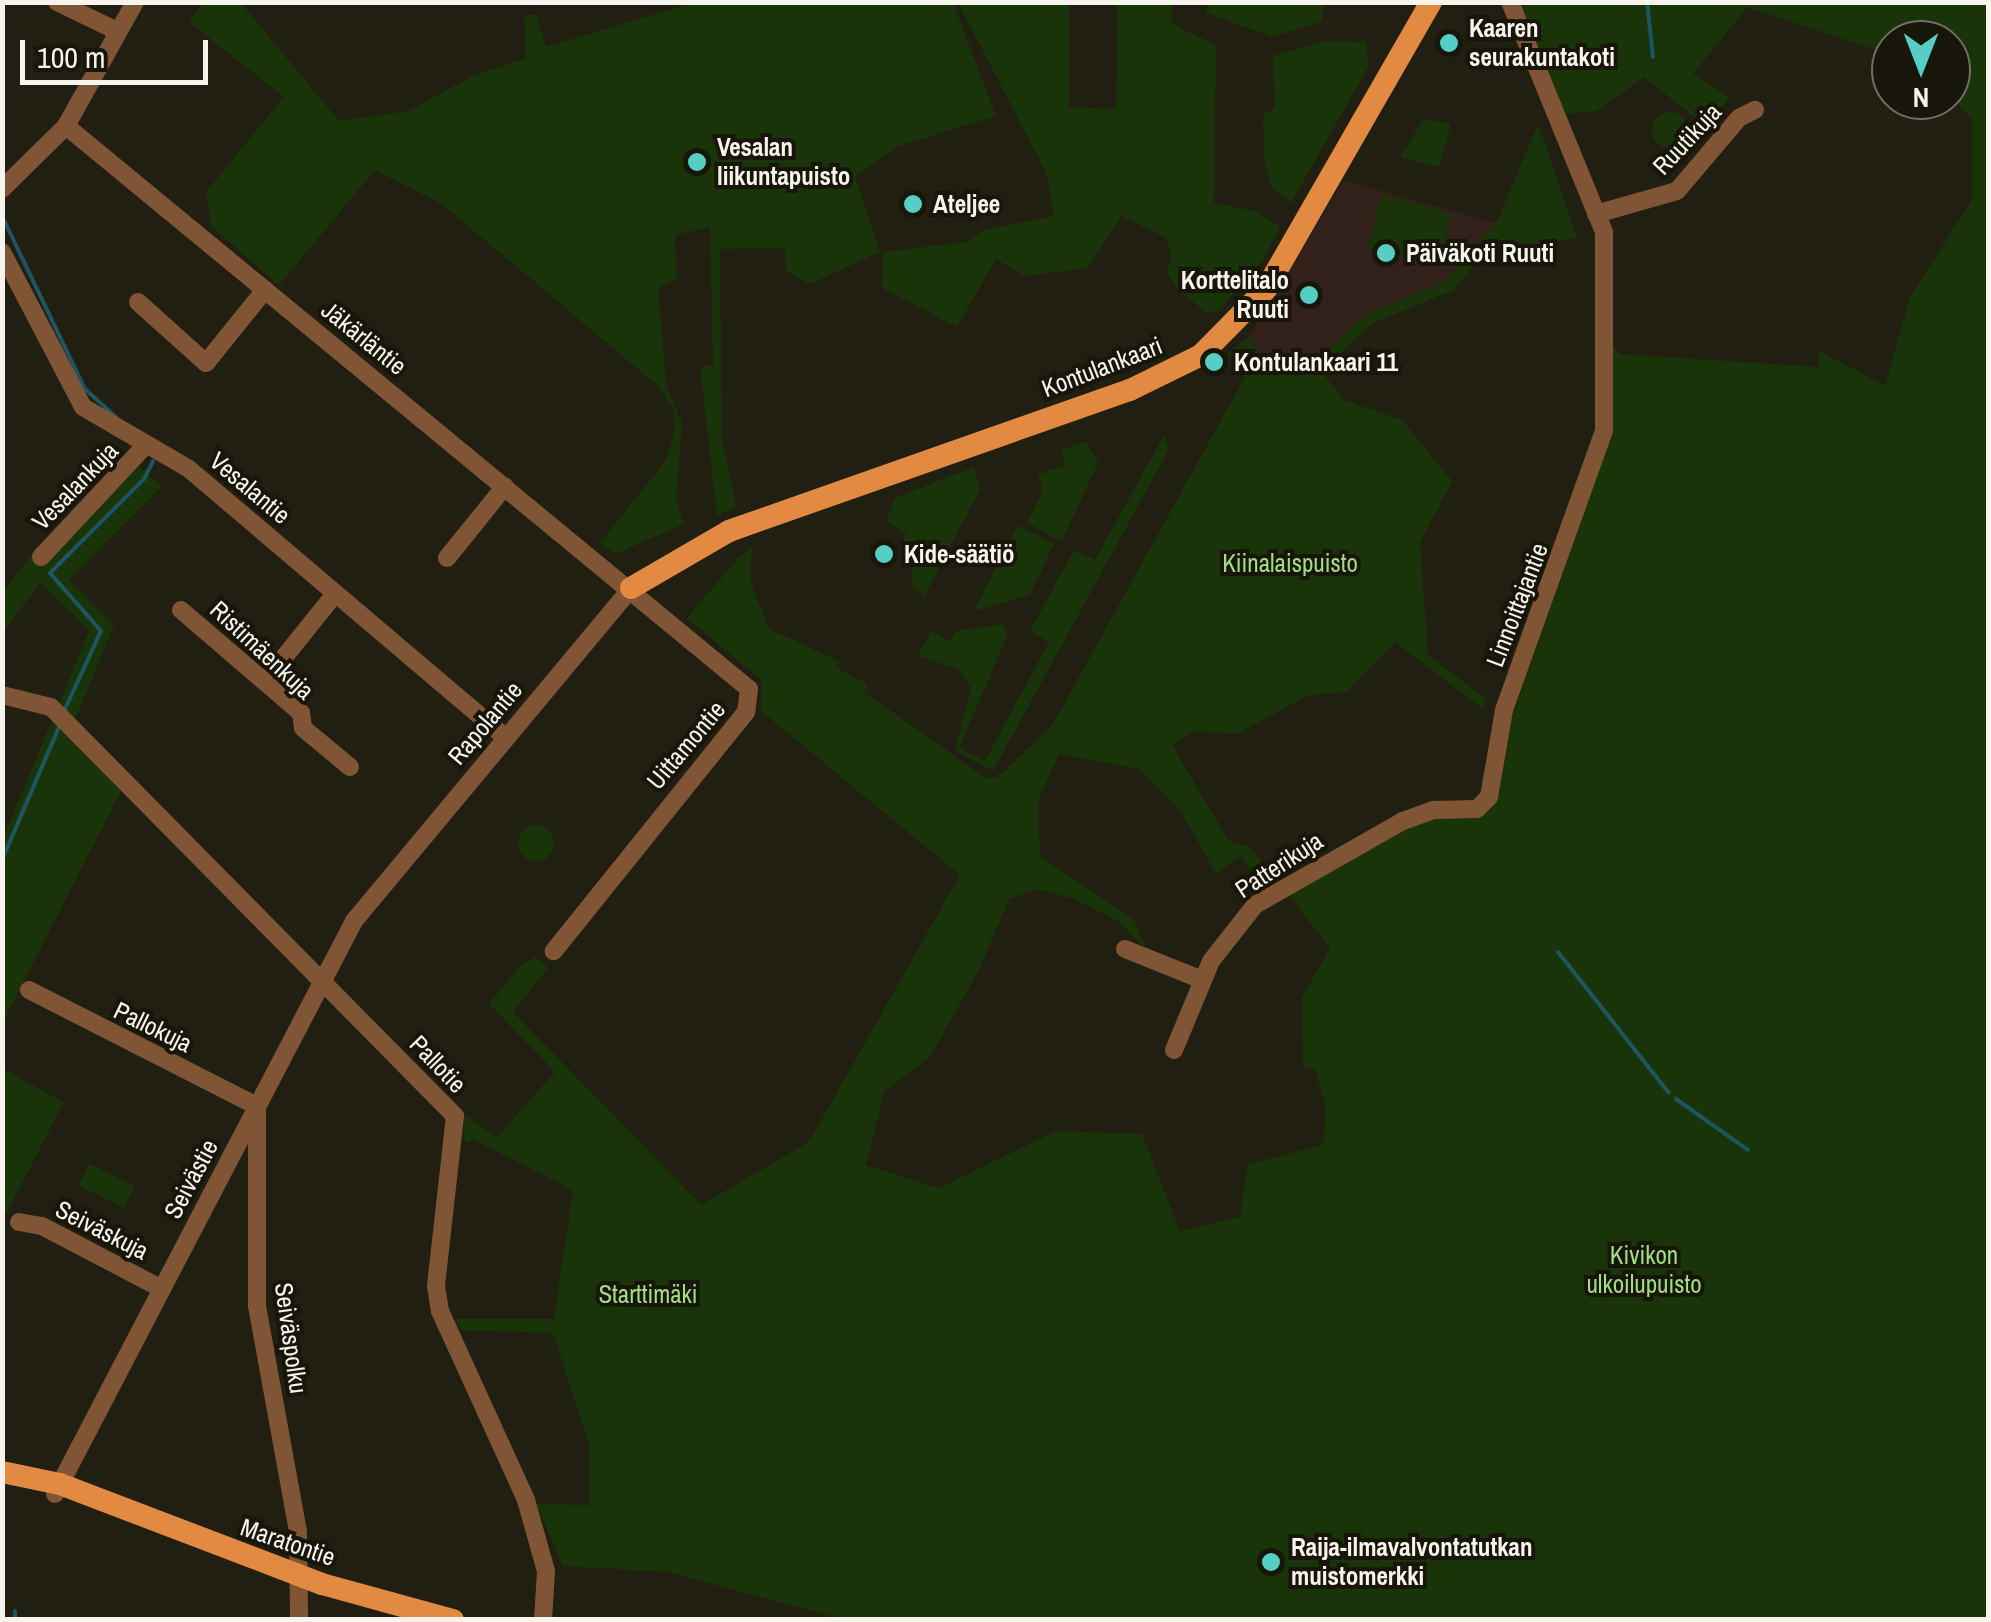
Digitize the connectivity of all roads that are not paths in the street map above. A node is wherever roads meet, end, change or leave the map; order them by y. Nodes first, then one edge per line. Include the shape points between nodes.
1 (57, 2) edge
2 (134, 2) edge
3 (1431, 2) edge
4 (1509, 4) edge
5 (115, 30) junction
6 (1754, 110) dead end
7 (66, 126) junction
8 (2, 189) edge
9 (1597, 218) junction
10 (2, 252) edge
11 (266, 290) junction
12 (138, 302) dead end
13 (143, 448) dead end
14 (506, 486) junction
15 (41, 558) dead end
16 (447, 558) dead end
17 (631, 588) junction
18 (335, 594) junction
19 (181, 610) dead end
20 (265, 681) junction
21 (2, 695) edge
22 (505, 738) junction
23 (350, 767) dead end
24 (1482, 807) joint
25 (378, 891) joint
26 (1125, 950) dead end
27 (554, 951) dead end
28 (1202, 980) junction
29 (322, 982) junction
30 (29, 990) dead end
31 (1174, 1050) dead end
32 (257, 1106) junction
33 (19, 1222) dead end
34 (160, 1288) junction
35 (3, 1473) edge
36 (58, 1490) junction
37 (298, 1576) junction
38 (299, 1620) edge
39 (453, 1620) edge
40 (543, 1620) edge

1 - 5 street
2 - 5 street
3 - 17 main road, Kontulankaari via 1266,289 1200,355 1144,384 729,530
4 - 9 street, Linnoittajantie
5 - 7 street
6 - 9 street, Ruutikuja via 1677,191
7 - 8 street
7 - 11 street, Jäkärläntie
9 - 24 street, Linnoittajantie via 1604,258 1602,418 1594,460 1504,710 1482,780
10 - 18 street, Vesalantie via 83,408 170,454
11 - 12 street via 206,363
11 - 14 street, Jäkärläntie
13 - 15 street, Vesalankuja
14 - 16 street
14 - 17 street, Jäkärläntie
17 - 22 street, Rapolantie
17 - 27 street, Uittamontie via 746,686 751,702
18 - 20 street
18 - 22 street, Vesalantie
19 - 20 street, Ristimäenkuja
20 - 23 street, Ristimäenkuja via 301,713 303,728
21 - 29 street, Pallotie via 51,707
22 - 25 street, Rapolantie
24 - 28 street, Patterikuja via 1415,816 1272,893 1231,930
25 - 29 street, Seivästie
26 - 28 street
28 - 31 street, Patterikuja
29 - 32 street, Seivästie
29 - 40 street, Pallotie via 455,1116 436,1286 440,1312 526,1500 546,1572
30 - 32 street, Pallokuja
32 - 34 street, Seivästie
32 - 37 street, Seiväspolku via 257,1306 298,1532
33 - 34 street, Seiväskuja via 42,1226
34 - 36 street, Seivästie
35 - 36 main road, Maratontie
36 - 37 main road, Maratontie
37 - 38 street, Seiväspolku
37 - 39 main road, Maratontie

